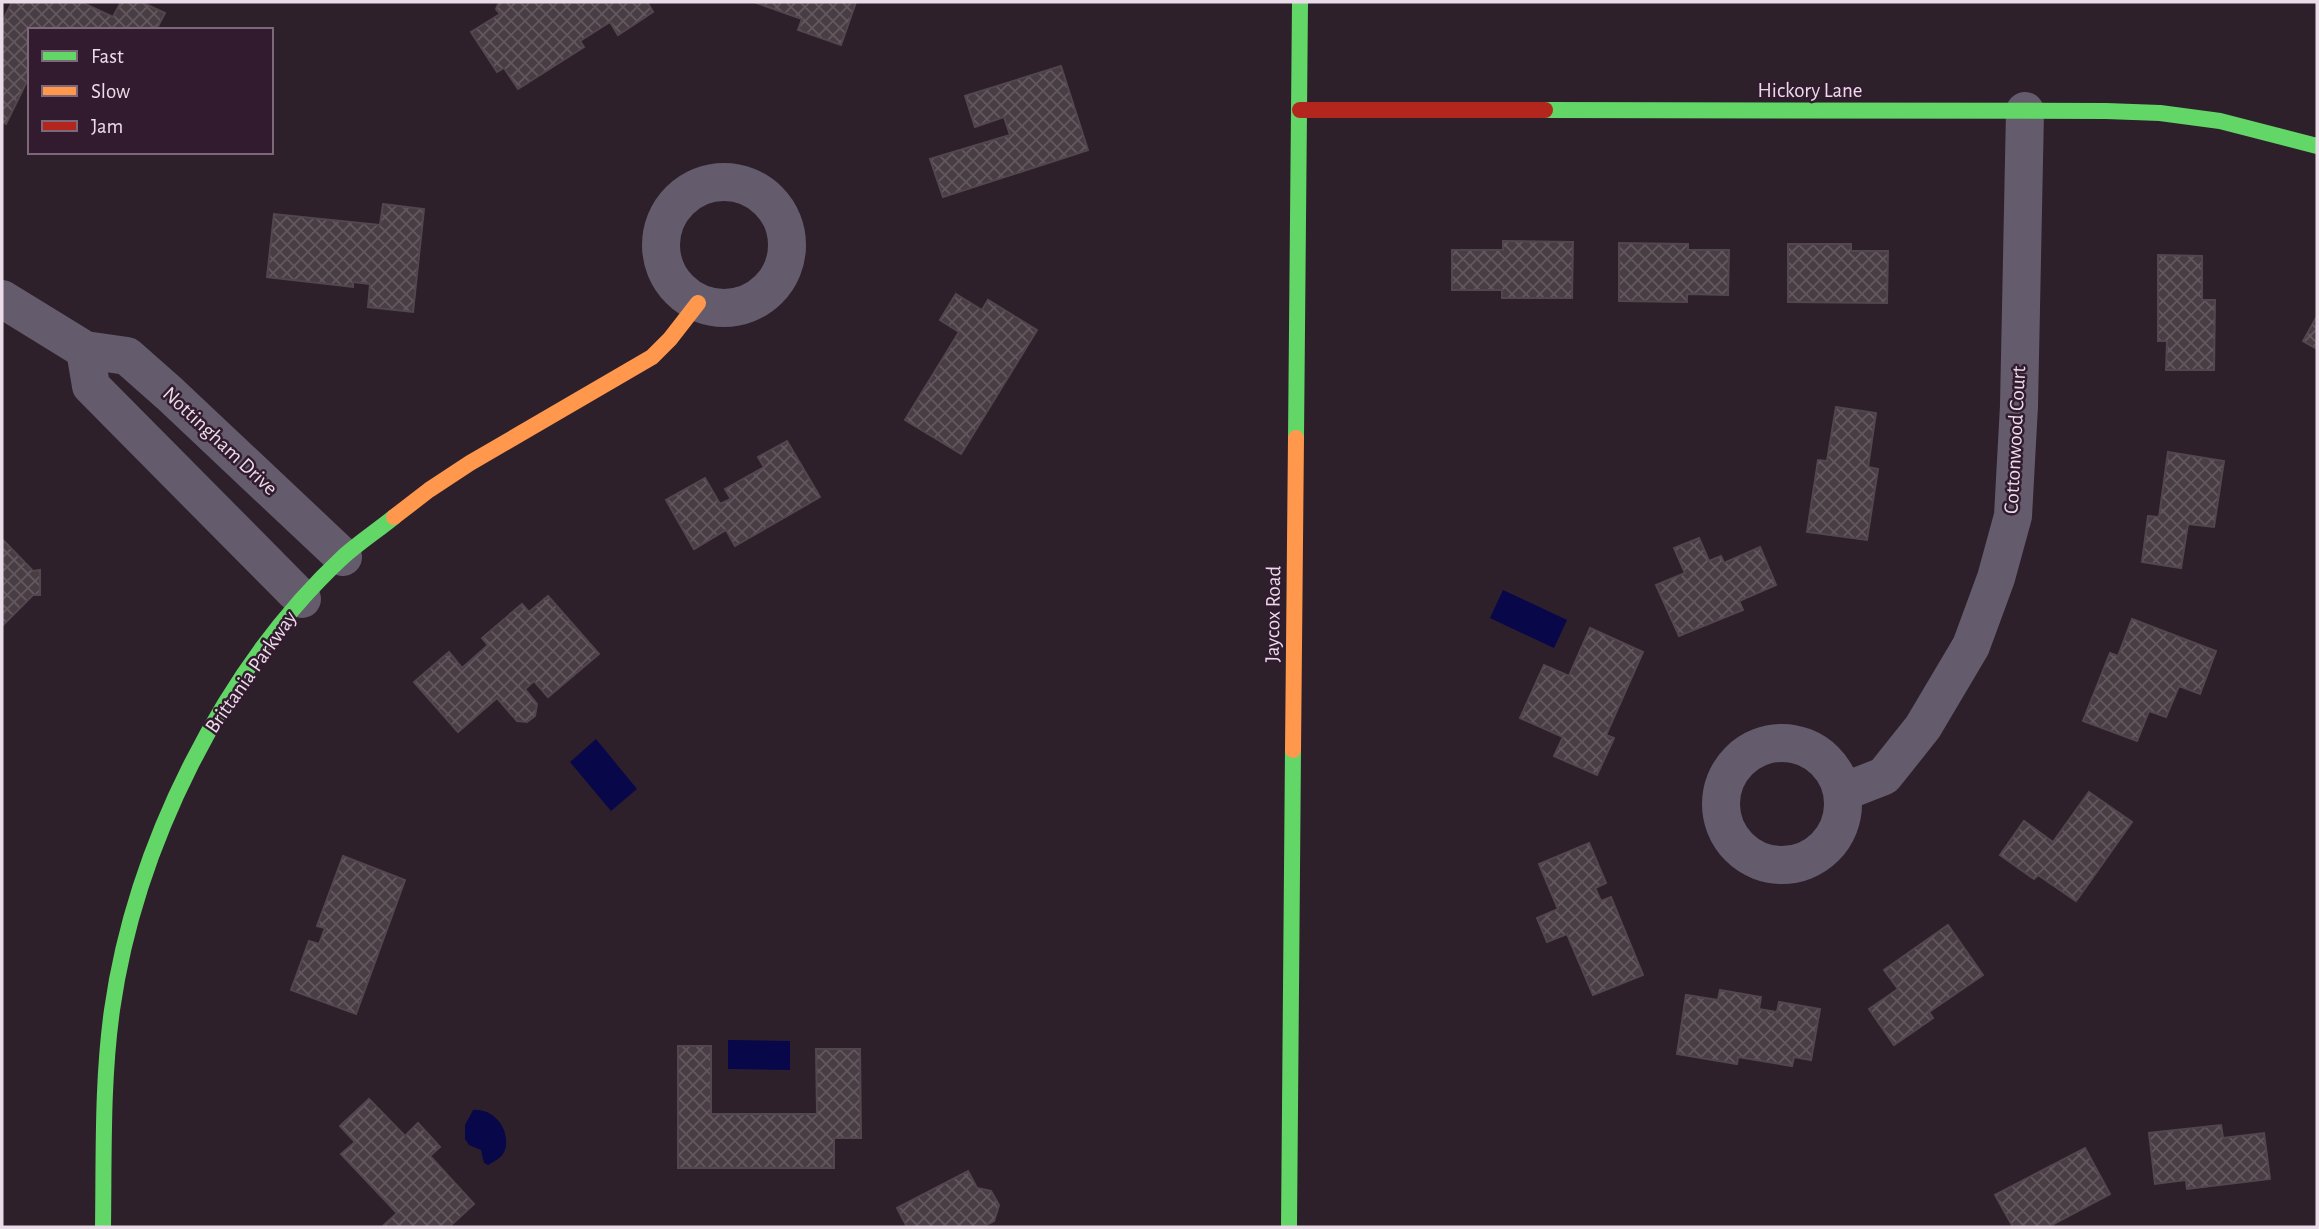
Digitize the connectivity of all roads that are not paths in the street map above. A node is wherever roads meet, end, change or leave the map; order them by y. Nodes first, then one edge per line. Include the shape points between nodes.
1 (1300, 2) edge
2 (1300, 110) junction
3 (2025, 111) junction
4 (2317, 146) edge
5 (2, 299) edge
6 (698, 303) dead end
7 (85, 350) junction
8 (343, 557) junction
9 (302, 599) junction
10 (1843, 792) dead end
11 (103, 1227) edge
12 (1289, 1227) edge

1 - 2 street, Jaycox Road
2 - 3 street, Hickory Lane
2 - 12 street, Jaycox Road
3 - 4 street, Hickory Lane via 2160,113 2220,121
3 - 10 street, Cottonwood Court via 2013,516 1970,646 1923,727 1884,776
5 - 7 street, Nottingham Drive
6 - 8 street, Brittania Parkway via 655,355 440,483
7 - 8 street, Nottingham Drive via 127,356
7 - 9 street via 90,386
8 - 9 street, Brittania Parkway
9 - 11 street, Brittania Parkway via 210,729 173,801 132,914 108,1046

